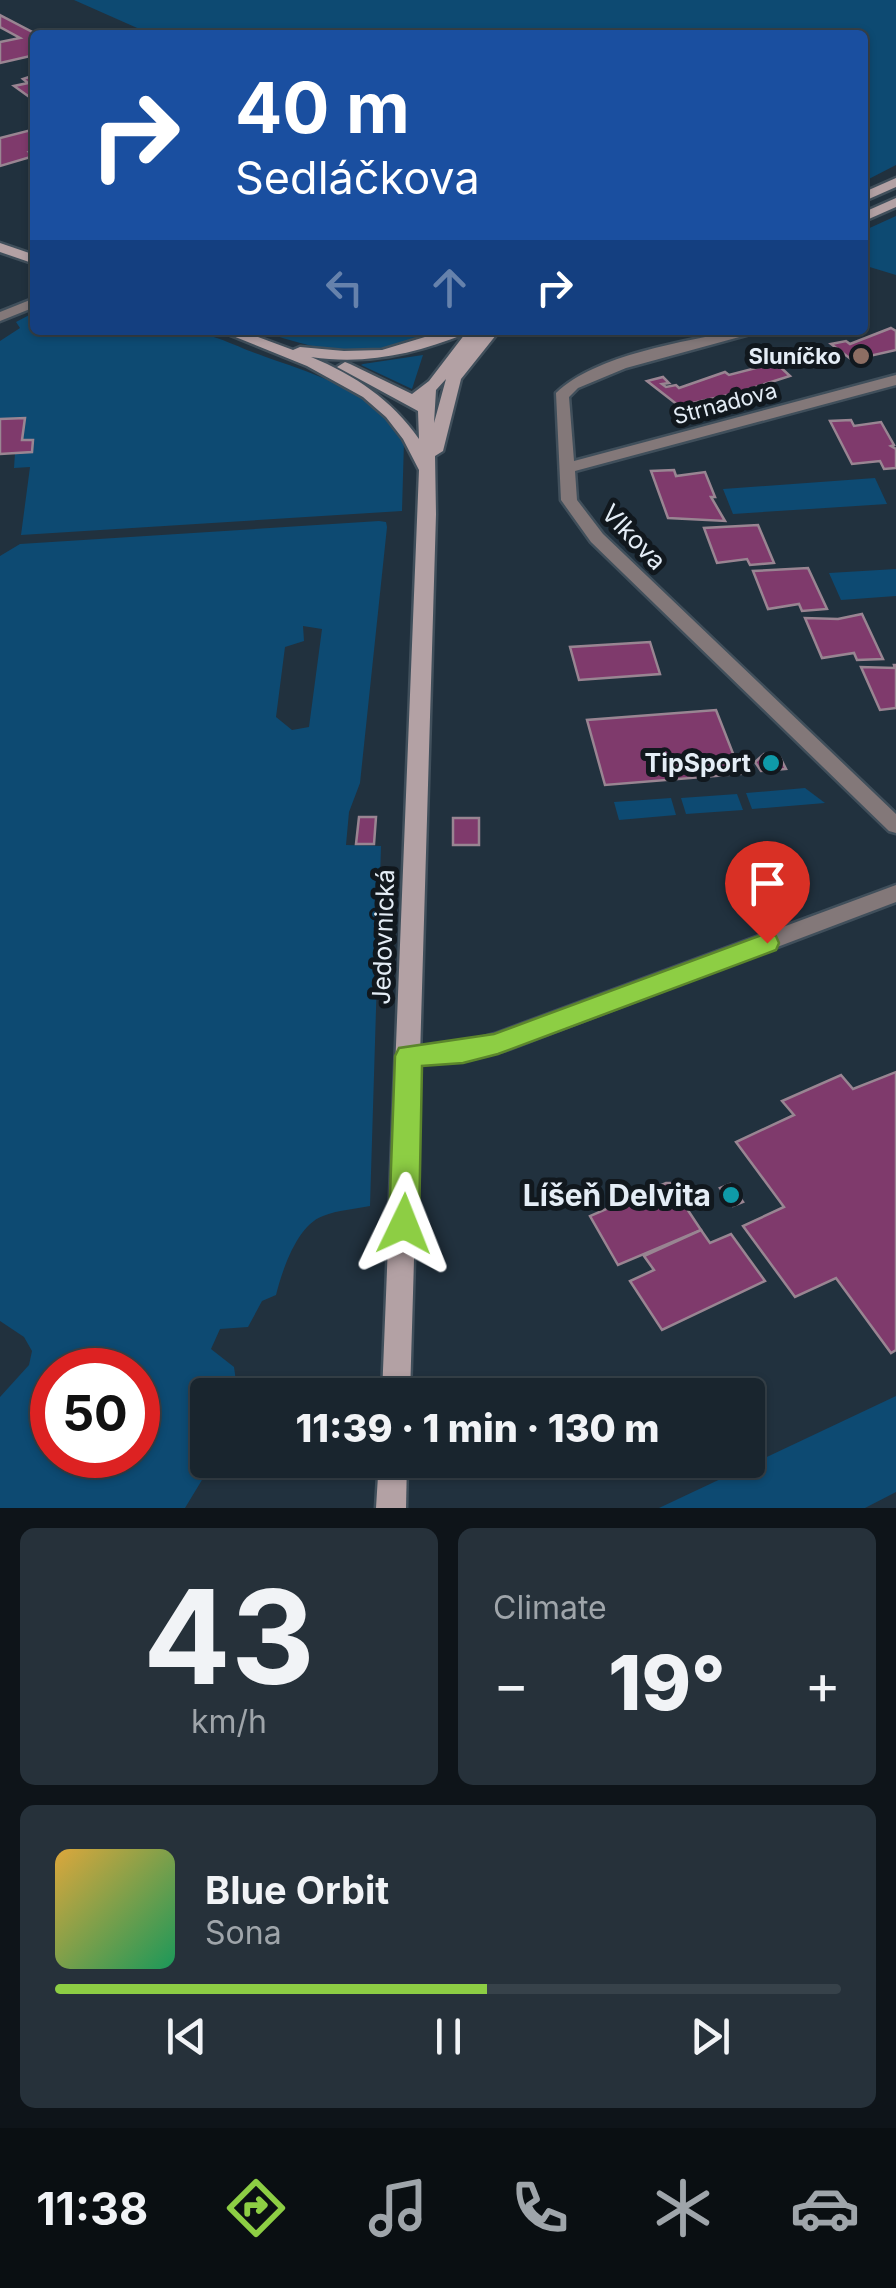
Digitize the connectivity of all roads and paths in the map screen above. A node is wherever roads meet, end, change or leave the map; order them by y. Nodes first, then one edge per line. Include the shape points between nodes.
1 (896, 182) edge
2 (868, 195) edge
3 (896, 202) edge
4 (868, 215) edge
5 (0, 247) edge
6 (30, 258) edge
7 (30, 304) edge
8 (0, 318) edge
9 (238, 335) edge
10 (448, 335) edge
11 (472, 335) edge
12 (488, 335) edge
13 (738, 335) edge
14 (268, 346) junction
15 (896, 380) edge
16 (360, 388) junction
17 (423, 410) junction
18 (566, 468) junction
19 (427, 482) junction
20 (896, 826) edge
21 (896, 893) edge
22 (409, 1056) junction
23 (397, 1378) edge
24 (392, 1478) edge
25 (391, 1508) edge

1 - 2 main road
3 - 4 main road
5 - 6 main road
7 - 8 street
9 - 14 main road
10 - 14 main road via 376,357
11 - 17 main road, Jedovnická via 456,348
12 - 19 main road, Jedovnická via 449,389
13 - 18 street, Vlkova via 593,372 566,386 560,396
14 - 16 main road
14 - 17 main road via 340,365
15 - 18 street, Strnadova
16 - 17 main road
16 - 19 main road via 401,423
17 - 19 main road, Jedovnická
18 - 20 street, Vlkova via 570,500 597,538
19 - 22 main road, Jedovnická
21 - 22 street via 498,1044
22 - 23 main road, Jedovnická
24 - 25 main road

